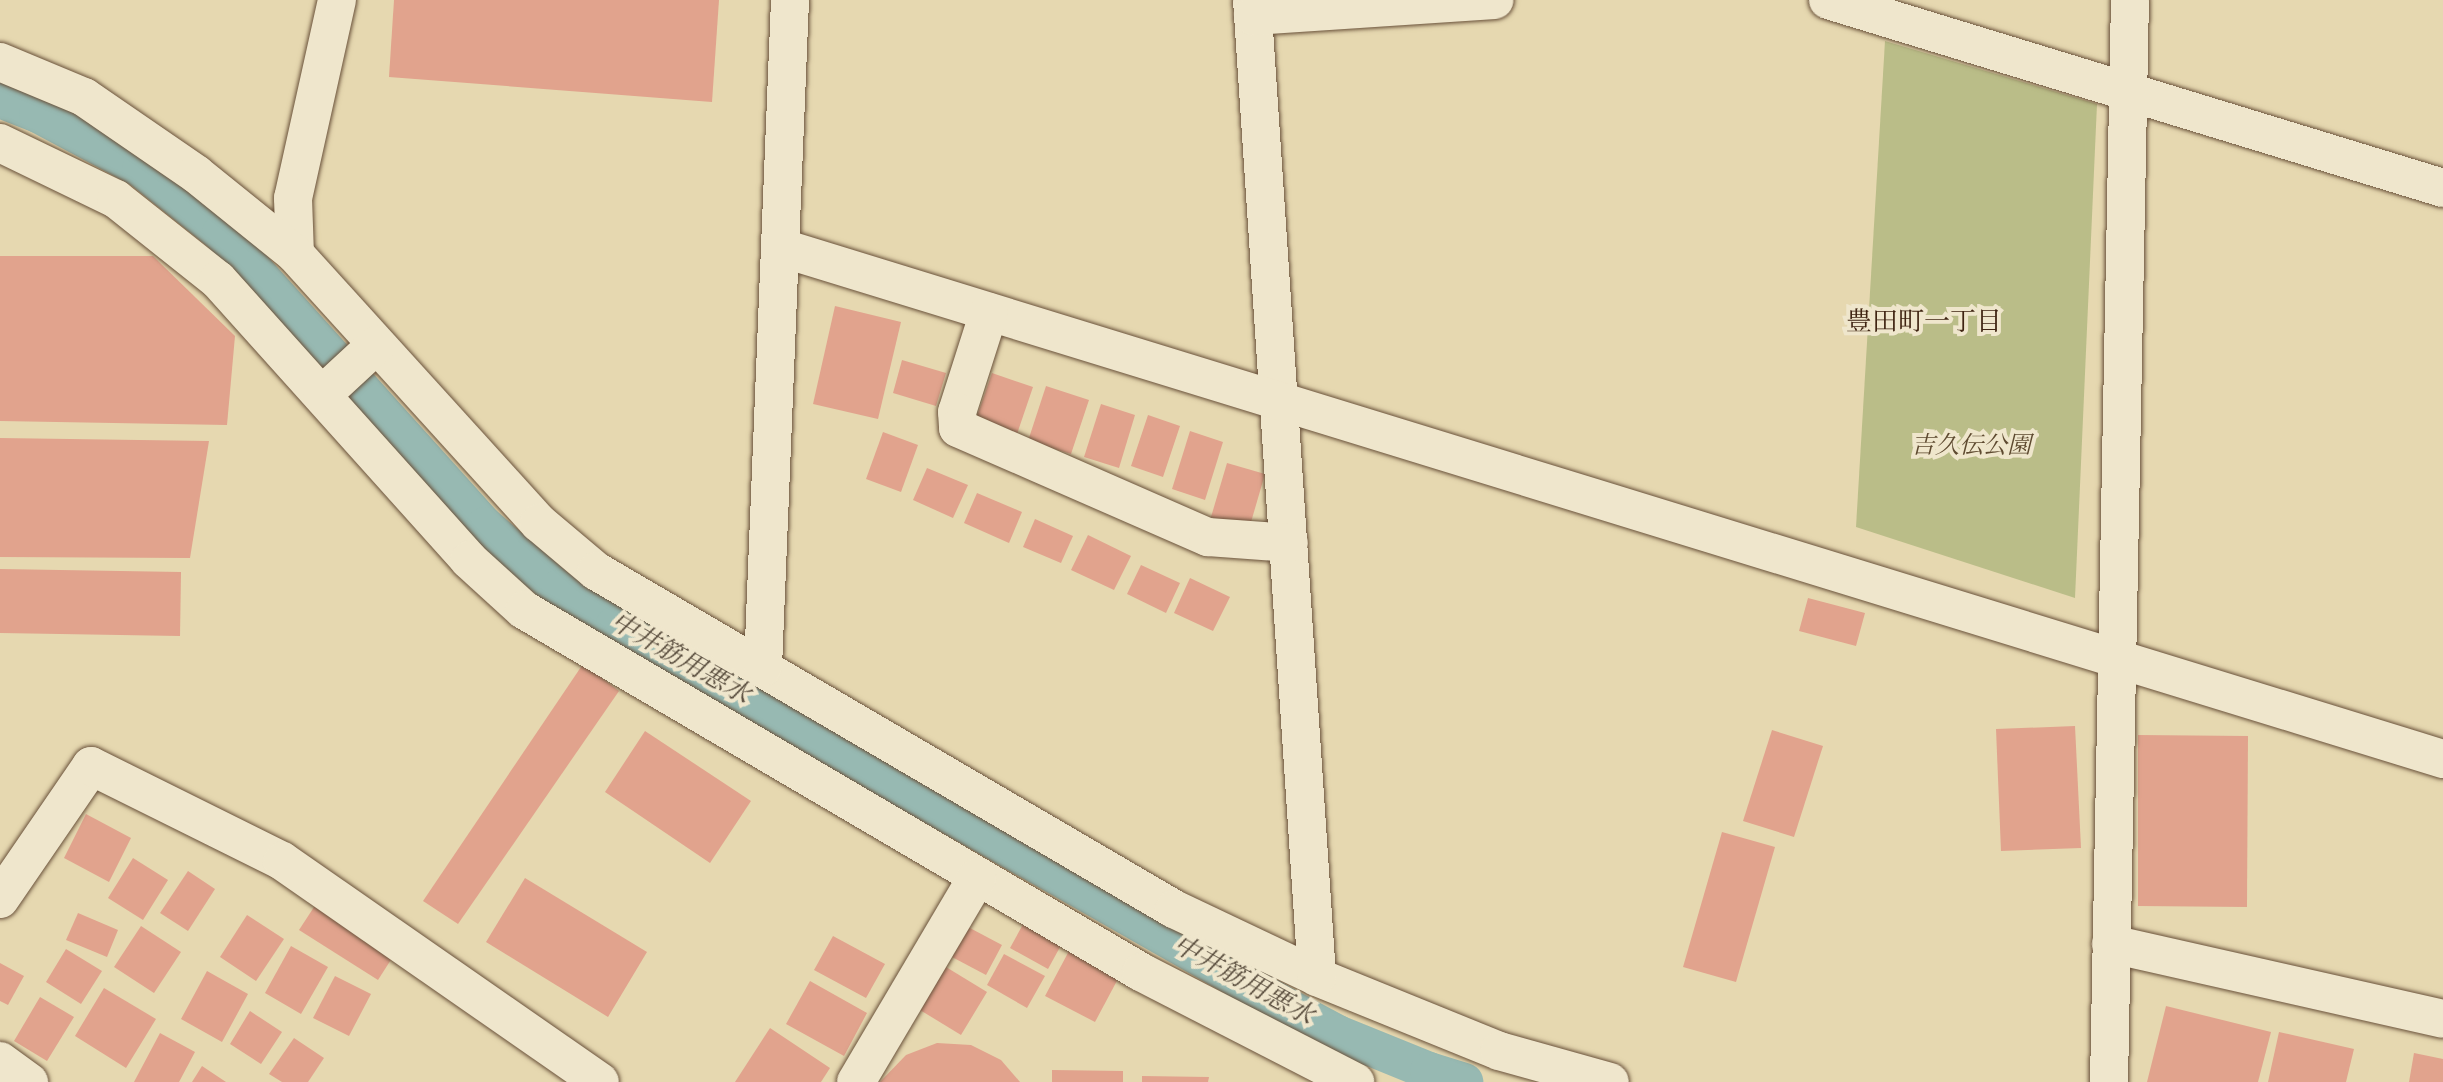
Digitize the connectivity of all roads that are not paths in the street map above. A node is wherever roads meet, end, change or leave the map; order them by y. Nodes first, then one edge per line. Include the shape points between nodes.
1 (337, 0) edge
2 (790, 0) edge
3 (1494, 0) edge
4 (1828, 0) edge
5 (2130, 0) edge
6 (1252, 8) edge
7 (0, 62) edge
8 (2128, 92) junction
9 (0, 143) edge
10 (2443, 188) edge
11 (782, 248) junction
12 (295, 254) junction
13 (989, 312) junction
14 (376, 345) junction
15 (322, 395) junction
16 (1281, 403) junction
17 (1289, 543) junction
18 (2116, 657) junction
19 (763, 667) junction
20 (2443, 759) edge
21 (977, 877) junction
22 (0, 899) edge
23 (2111, 944) junction
24 (1317, 977) junction
25 (2443, 1019) edge
26 (0, 1061) edge
27 (1343, 1080) edge
28 (29, 1082) edge
29 (600, 1082) edge
30 (856, 1082) edge
31 (1610, 1082) edge
32 (2109, 1082) edge

1 - 12 street via 293,198
2 - 11 street
3 - 6 street
4 - 8 street
5 - 8 street
6 - 16 street
7 - 12 street via 84,97 196,174
8 - 10 street
8 - 18 street
9 - 15 street via 116,199 218,280
11 - 13 street
11 - 19 street
12 - 14 street
13 - 16 street
13 - 17 street via 957,412 958,428 1208,537
14 - 15 street
14 - 19 street via 539,523 596,571
15 - 21 street via 469,560 524,610
16 - 17 street
16 - 18 street
17 - 24 street
18 - 20 street
18 - 23 street
19 - 24 street via 1174,909
21 - 27 street
21 - 30 street
22 - 29 street via 91,766 282,861
23 - 25 street
23 - 32 street
24 - 31 street via 1499,1051
26 - 28 street

